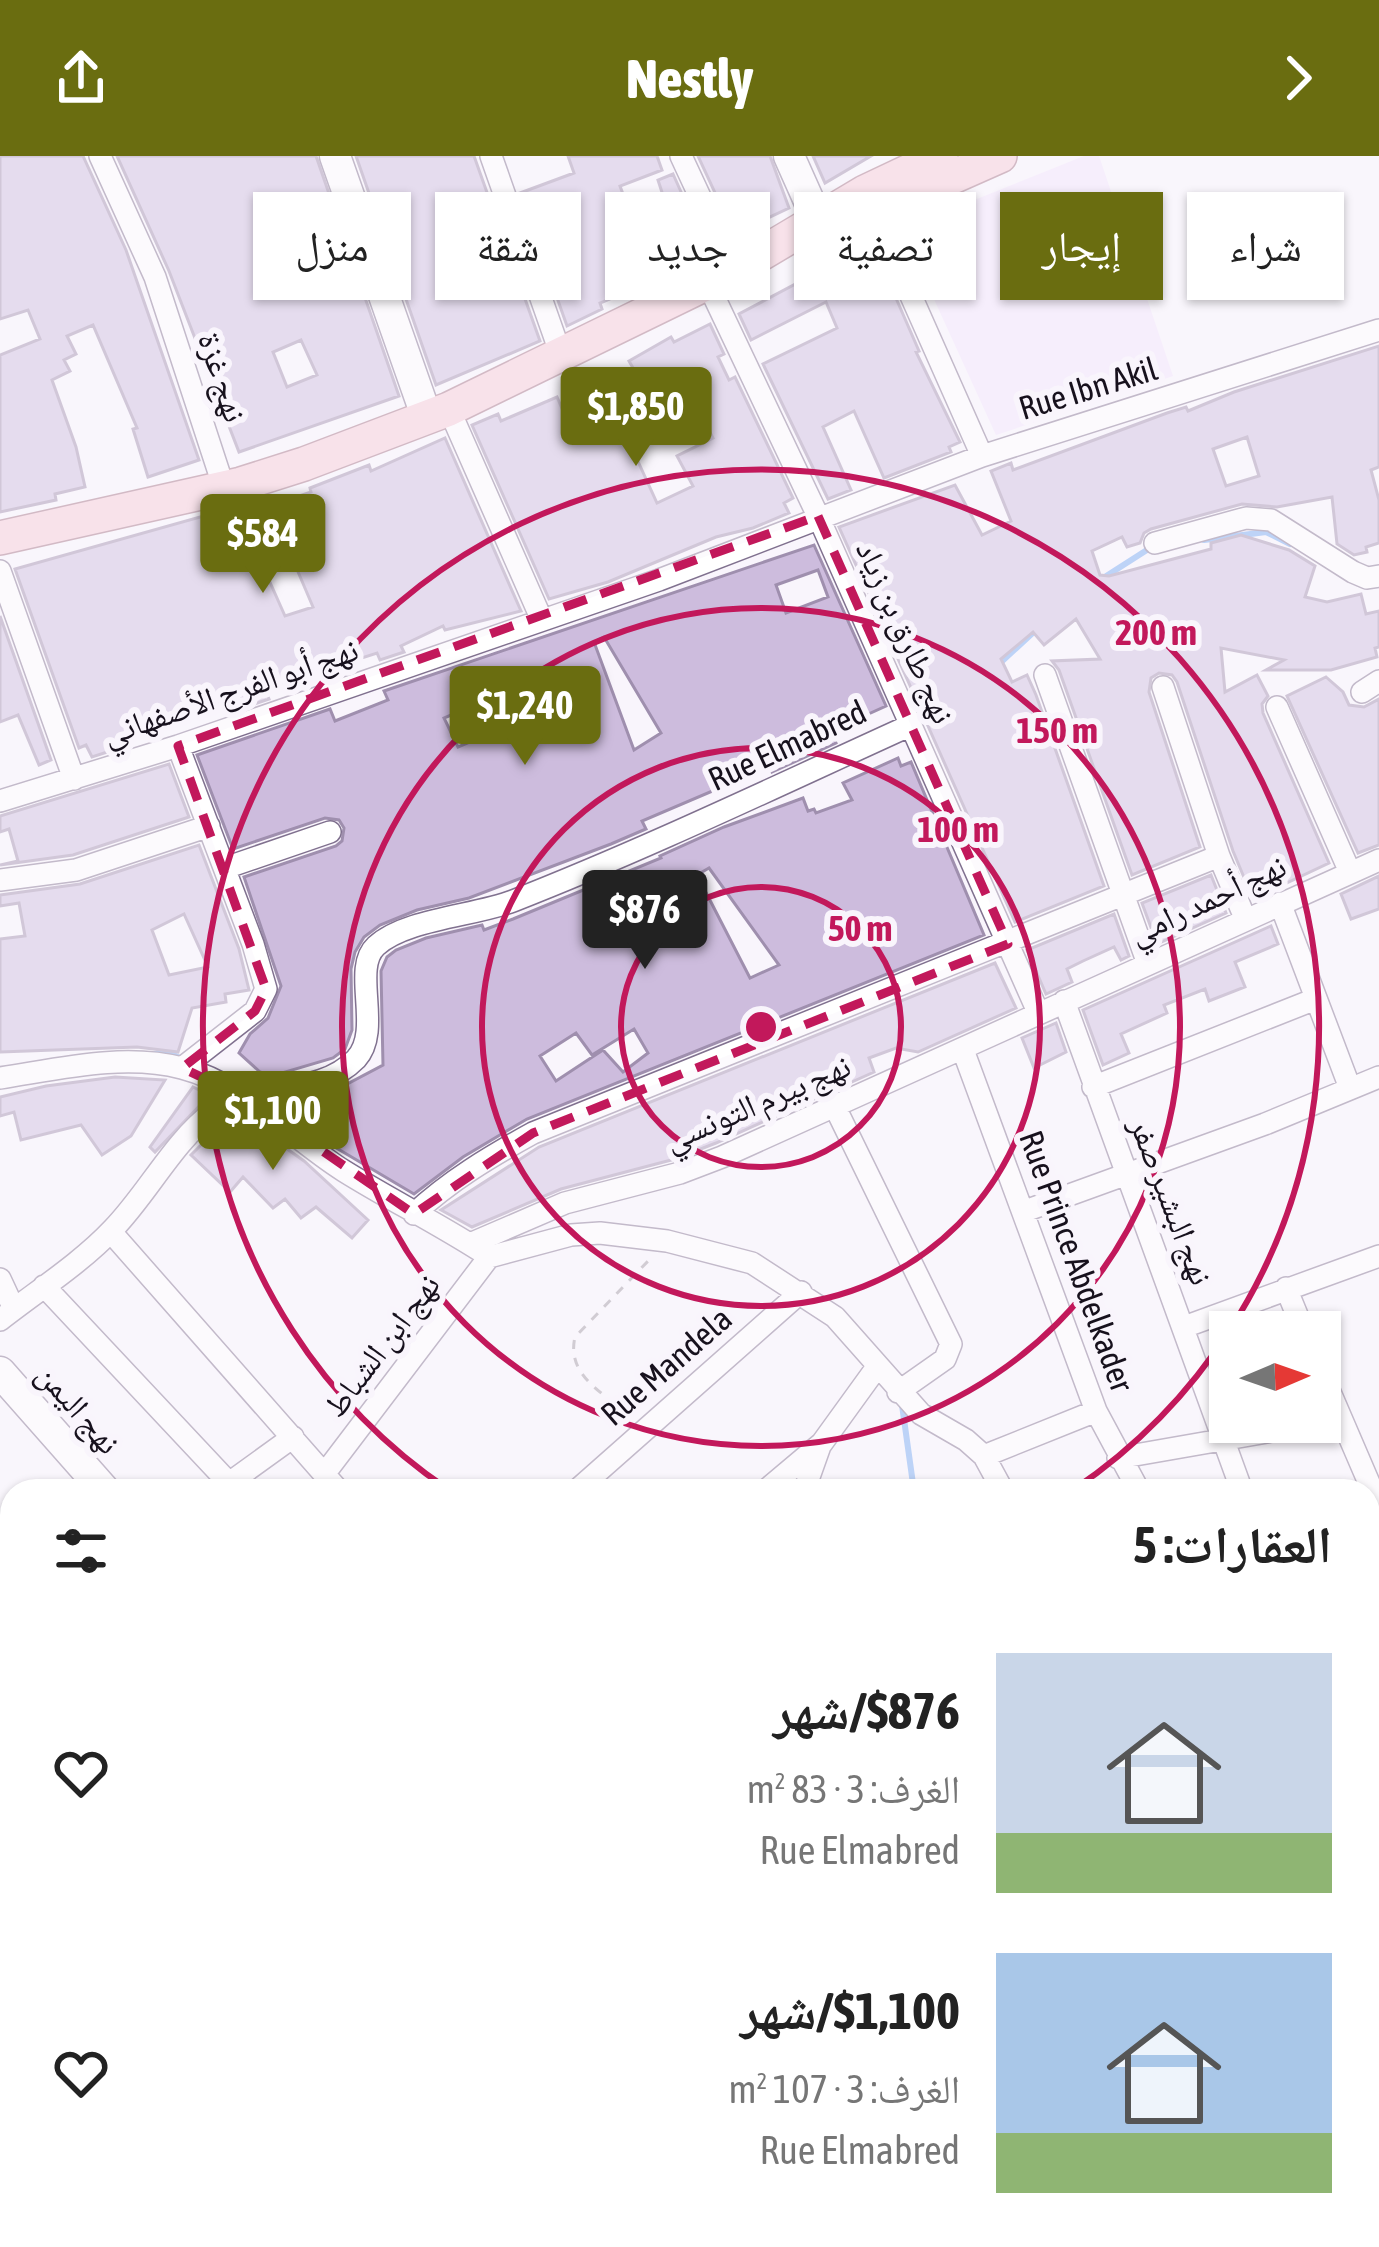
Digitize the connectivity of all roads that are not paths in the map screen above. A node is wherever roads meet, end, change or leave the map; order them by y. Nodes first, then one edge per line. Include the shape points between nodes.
1 (100, 156) edge
2 (335, 156) edge
3 (491, 156) edge
4 (681, 156) edge
5 (789, 156) edge
6 (941, 156) edge
7 (1000, 156) edge
8 (693, 192) edge
9 (805, 192) edge
10 (885, 192) edge
11 (897, 192) edge
12 (672, 300) edge
13 (730, 300) edge
14 (913, 300) edge
15 (1379, 330) edge
16 (562, 355) junction
17 (438, 414) junction
18 (982, 455) junction
19 (224, 488) junction
20 (818, 516) junction
21 (0, 538) edge
22 (1155, 543) dead end
23 (0, 572) edge
24 (1379, 577) edge
25 (541, 618) junction
26 (1045, 675) dead end
27 (1163, 687) dead end
28 (1277, 707) dead end
29 (911, 724) junction
30 (178, 746) junction
31 (74, 779) junction
32 (0, 801) edge
33 (208, 826) junction
34 (330, 832) dead end
35 (1220, 856) junction
36 (1379, 860) edge
37 (225, 868) junction
38 (1348, 871) junction
39 (0, 880) edge
40 (1122, 896) junction
41 (1280, 903) junction
42 (1245, 918) junction
43 (1008, 944) junction
44 (1148, 964) junction
45 (1313, 1000) junction
46 (1064, 1001) junction
47 (1038, 1012) junction
48 (962, 1050) junction
49 (182, 1068) junction
50 (1379, 1077) edge
51 (0, 1078) edge
52 (1093, 1087) junction
53 (1350, 1088) junction
54 (244, 1096) junction
55 (834, 1105) junction
56 (1128, 1174) junction
57 (1025, 1211) junction
58 (414, 1214) junction
59 (111, 1232) junction
60 (480, 1250) junction
61 (1379, 1256) edge
62 (0, 1279) edge
63 (44, 1286) junction
64 (1286, 1288) junction
65 (801, 1292) junction
66 (1295, 1311) edge
67 (7, 1314) edge
68 (1184, 1327) junction
69 (877, 1366) junction
70 (0, 1372) edge
71 (898, 1392) junction
72 (1209, 1401) edge
73 (1096, 1411) junction
74 (1341, 1419) edge
75 (293, 1437) junction
76 (1209, 1442) edge
77 (822, 1443) junction
78 (1223, 1443) edge
79 (984, 1456) junction
80 (1118, 1458) junction
81 (94, 1479) edge
82 (216, 1479) edge
83 (234, 1479) edge
84 (329, 1479) edge
85 (334, 1479) edge
86 (589, 1479) edge
87 (779, 1479) edge
88 (808, 1479) edge
89 (996, 1479) edge
90 (1131, 1479) edge
91 (1237, 1479) edge
92 (1367, 1479) edge

1 - 19 street, نهج غزة via 155,277
2 - 17 street
3 - 16 street
4 - 8 street, نهج طارق بن زياد
5 - 9 street
6 - 10 main road
7 - 11 main road
12 - 16 main road
13 - 20 street, نهج طارق بن زياد
14 - 18 street
15 - 18 street, Rue Ibn Akil
16 - 17 main road
17 - 19 main road
17 - 25 street
18 - 20 street, Rue Ibn Akil
19 - 21 main road
20 - 25 street, نهج أبو الفرج الأصفهاني
20 - 29 street, نهج طارق بن زياد
22 - 24 street via 1246,518 1271,520 1353,572
23 - 31 street
25 - 30 street, نهج أبو الفرج الأصفهاني
26 - 40 street
27 - 35 street
28 - 38 street
29 - 43 street, نهج طارق بن زياد
29 - 54 street, Rue Elmabred via 621,858 490,910 401,932 371,951 360,1055 305,1085
30 - 31 street, نهج أبو الفرج الأصفهاني
30 - 33 street
31 - 32 street, نهج أبو الفرج الأصفهاني
33 - 37 street
33 - 39 street via 76,870
34 - 37 street
35 - 40 street
35 - 42 street
36 - 38 street, نهج أحمد رامي
37 - 49 street via 266,989 255,1011
38 - 41 street, نهج أحمد رامي
40 - 43 street
40 - 44 street
41 - 42 street, نهج أحمد رامي
41 - 45 street
42 - 44 street, نهج أحمد رامي
43 - 47 street, نهج طارق بن زياد
43 - 58 street via 533,1133
44 - 46 street, نهج أحمد رامي
45 - 52 street
45 - 53 street
46 - 47 street, نهج بيرم التونسي
46 - 52 street, نهج البشير صفر
47 - 48 street, نهج بيرم التونسي
48 - 55 street, نهج بيرم التونسي
48 - 57 street, Rue Prince Abdelkader
49 - 51 street via 105,1064
49 - 54 street
50 - 53 street
52 - 56 street, نهج البشير صفر
53 - 56 street
54 - 58 street
54 - 59 street via 196,1127
55 - 60 street, نهج بيرم التونسي via 680,1173 566,1203
55 - 71 street via 951,1344 945,1359
56 - 57 street
56 - 68 street, نهج البشير صفر
57 - 73 street, Rue Prince Abdelkader
58 - 60 street
59 - 63 street
59 - 75 street
60 - 65 street via 586,1233 668,1241 752,1263
60 - 85 street, نهج ابن الشباط
61 - 64 street
62 - 67 street
63 - 67 street
63 - 82 street
64 - 66 street
64 - 68 street
65 - 69 street
65 - 86 street, Rue Mandela
68 - 72 street, نهج البشير صفر
69 - 71 street
69 - 77 street
70 - 81 street, نهج اليمن
71 - 79 street
73 - 79 street
73 - 80 street, Rue Prince Abdelkader
74 - 92 street
75 - 83 street
75 - 84 street
76 - 80 street
77 - 87 street
77 - 88 street
78 - 91 street, نهج البشير صفر
79 - 89 street
80 - 90 street, Rue Prince Abdelkader

